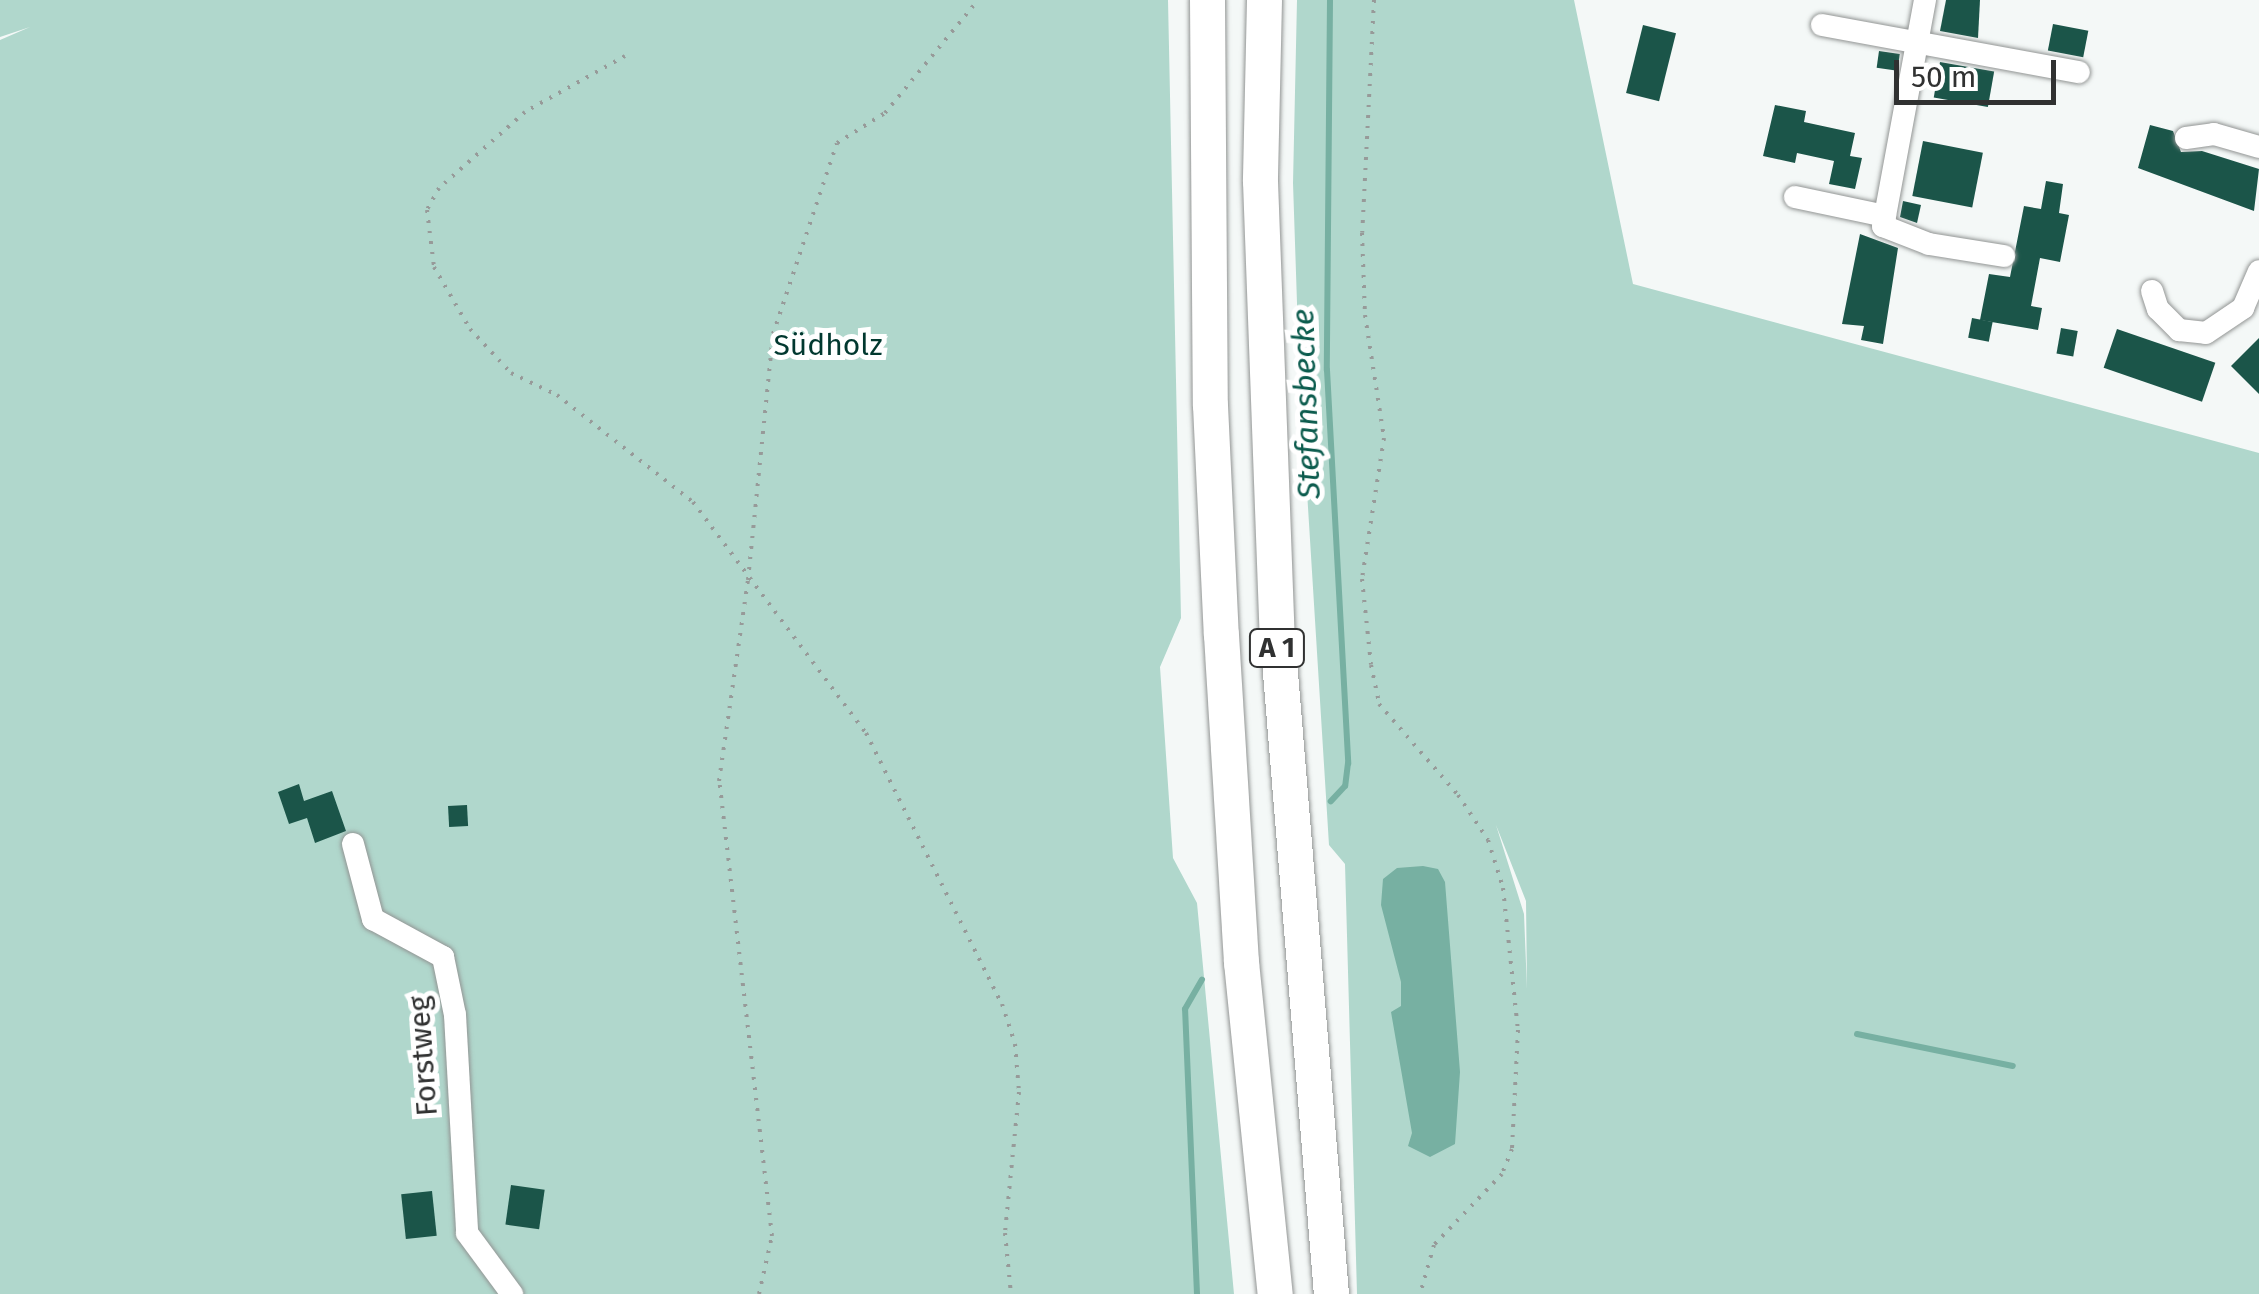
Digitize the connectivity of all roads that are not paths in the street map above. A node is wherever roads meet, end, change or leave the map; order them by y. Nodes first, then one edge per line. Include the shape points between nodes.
1 (1206, 0) edge
2 (1264, 0) edge
3 (1926, 0) edge
4 (1822, 25) dead end
5 (1918, 42) junction
6 (2079, 72) dead end
7 (2259, 147) edge
8 (2259, 162) edge
9 (1796, 197) dead end
10 (1884, 221) junction
11 (2004, 256) dead end
12 (2259, 271) edge
13 (2152, 292) dead end
14 (353, 844) dead end
15 (512, 1294) edge
16 (1276, 1294) edge
17 (1331, 1294) edge

1 - 16 highway, A 1 via 1210,387 1222,654 1241,962
2 - 17 highway, A 1 via 1260,181 1276,636
3 - 5 street
4 - 5 street
5 - 6 street
5 - 10 street
7 - 8 street via 2195,142
9 - 10 street
10 - 11 street via 1929,244
12 - 13 street via 2244,308 2206,334 2178,330
14 - 15 street, Forstweg via 373,918 443,958 454,1015 467,1233

